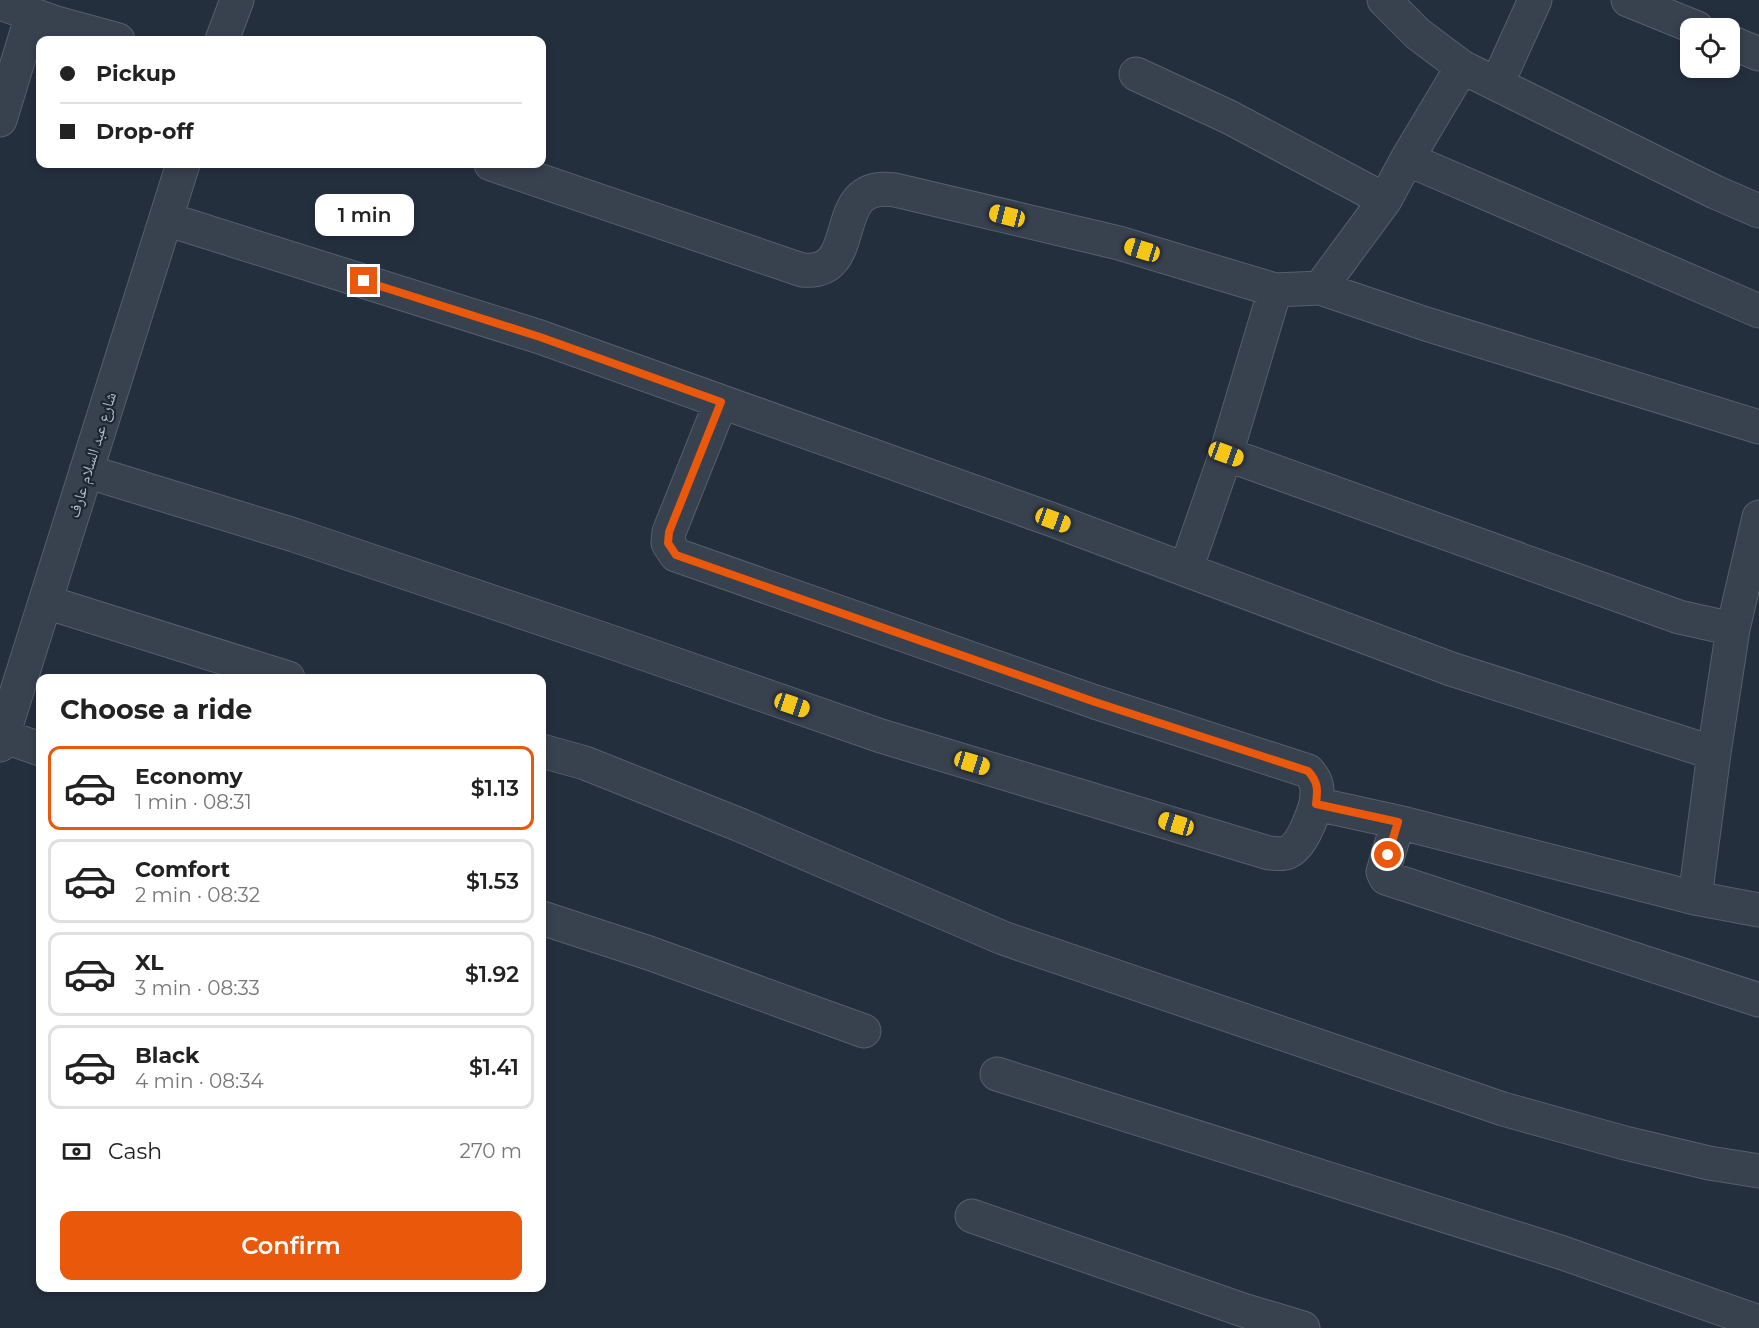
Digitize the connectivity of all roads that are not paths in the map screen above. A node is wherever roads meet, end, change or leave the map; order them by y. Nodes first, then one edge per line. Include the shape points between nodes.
1 (237, 0) edge
2 (1384, 0) edge
3 (1535, 0) edge
4 (1628, 0) edge
5 (0, 3) edge
6 (32, 15) junction
7 (1680, 21) edge
8 (104, 36) edge
9 (224, 36) edge
10 (1740, 46) edge
11 (1759, 54) edge
12 (1462, 67) junction
13 (1136, 74) dead end
14 (1497, 84) junction
15 (0, 120) edge
16 (1407, 159) junction
17 (182, 168) edge
18 (503, 168) edge
19 (1385, 200) junction
20 (1759, 211) edge
21 (166, 219) junction
22 (1320, 288) junction
23 (1275, 290) junction
24 (1759, 311) edge
25 (721, 402) junction
26 (1759, 427) edge
27 (1226, 454) junction
28 (86, 471) junction
29 (1759, 517) edge
30 (1186, 569) junction
31 (46, 602) junction
32 (1733, 629) junction
33 (275, 674) edge
34 (2, 741) edge
35 (36, 748) edge
36 (546, 752) edge
37 (1714, 753) junction
38 (1316, 804) junction
39 (1398, 822) junction
40 (1695, 898) junction
41 (1759, 910) edge
42 (546, 919) edge
43 (1759, 1000) edge
44 (864, 1031) dead end
45 (997, 1074) dead end
46 (1759, 1171) edge
47 (972, 1216) dead end
48 (1759, 1322) edge
49 (1303, 1328) edge

1 - 9 street
2 - 12 street via 1418,34
3 - 14 street
4 - 7 street
5 - 6 street
6 - 8 street
6 - 15 street
10 - 11 street
12 - 14 street
12 - 16 street
13 - 19 street via 1229,117
14 - 20 street
16 - 19 street
16 - 24 street
17 - 21 street, شارع عبد السلام عارف
18 - 23 street via 802,270 815,272 826,268 834,260 857,201 875,189 885,188 1119,243
19 - 22 street
21 - 25 street via 540,337
21 - 28 street, شارع عبد السلام عارف
22 - 23 street
22 - 26 street
23 - 27 street
25 - 30 street
25 - 38 street via 669,532 668,543 676,555 1095,702 1308,771 1317,780
27 - 30 street
27 - 32 street via 1678,617
28 - 31 street, شارع عبد السلام عارف
28 - 38 street via 305,538 881,736 1269,853 1283,854 1296,848
29 - 32 street
30 - 37 street via 1451,669
31 - 33 street
31 - 34 street, شارع عبد السلام عارف
32 - 37 street
34 - 35 street
36 - 46 street via 585,763 740,825 1002,939 1503,1109 1625,1143
37 - 40 street
38 - 39 street
39 - 40 street
39 - 43 street via 1383,872 1386,878
40 - 41 street
42 - 44 street
45 - 48 street via 1563,1253
47 - 49 street

